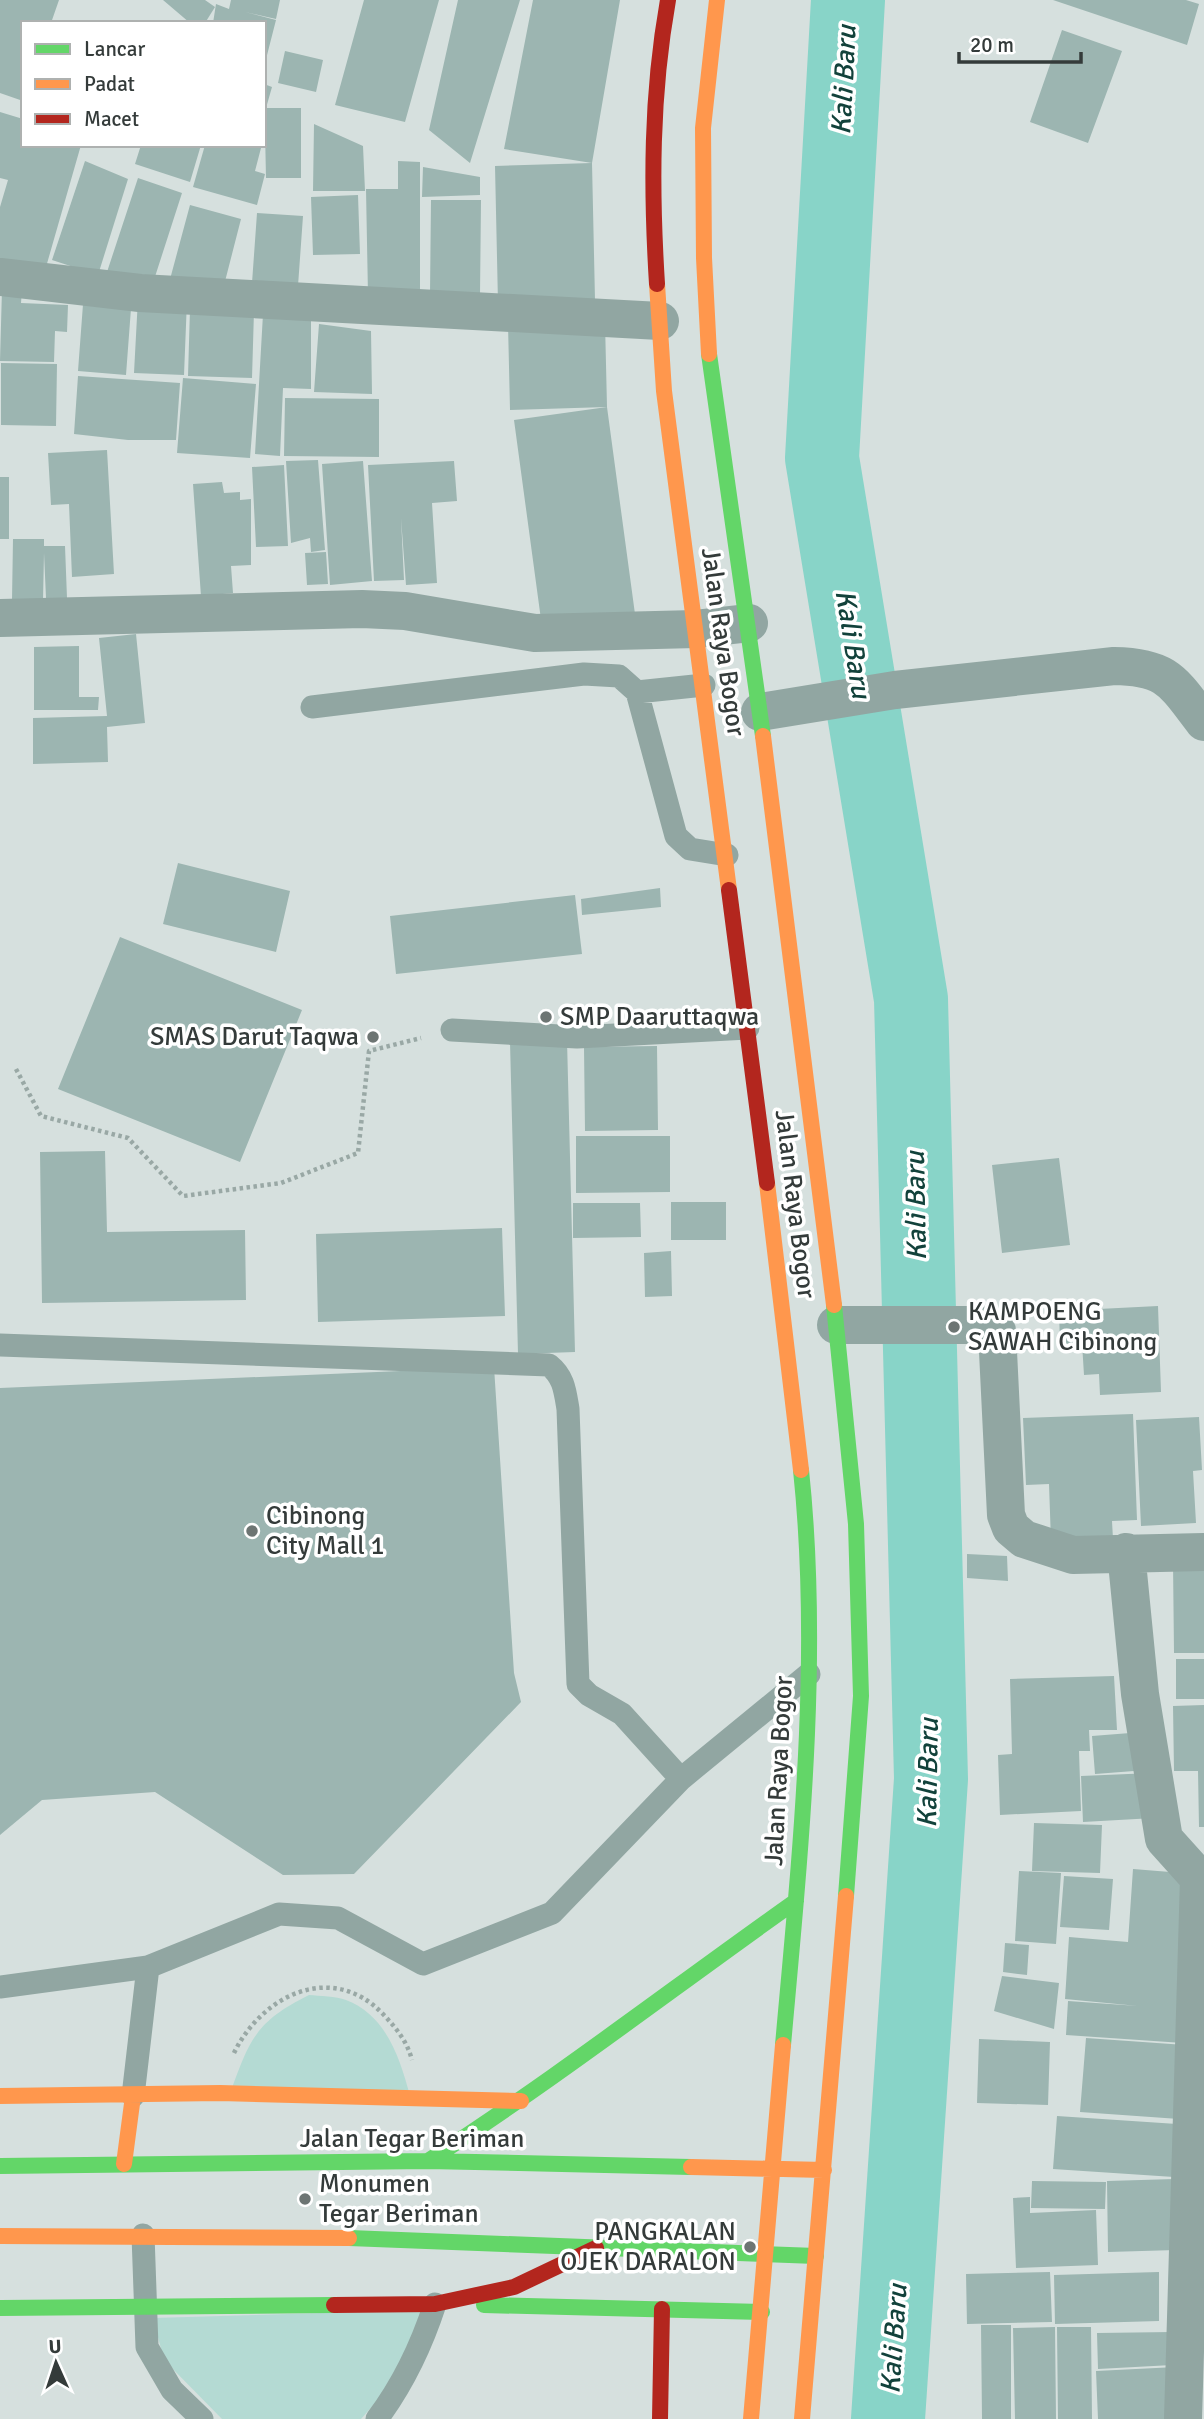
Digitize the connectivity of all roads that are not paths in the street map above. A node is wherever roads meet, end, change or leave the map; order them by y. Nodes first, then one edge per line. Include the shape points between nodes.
1 (668, 0) edge
2 (717, 0) edge
3 (0, 276) edge
4 (660, 321) junction
5 (0, 618) edge
6 (748, 623) junction
7 (696, 629) junction
8 (704, 685) junction
9 (637, 692) junction
10 (312, 707) dead end
11 (760, 712) junction
12 (1204, 722) edge
13 (727, 855) junction
14 (748, 1028) junction
15 (452, 1030) road end
16 (836, 1325) junction
17 (0, 1345) edge
18 (1126, 1552) junction
19 (1204, 1552) edge
20 (809, 1674) junction
21 (681, 1779) junction
22 (796, 1901) junction
23 (1200, 1923) edge
24 (148, 1967) junction
25 (0, 1987) edge
26 (0, 2096) edge
27 (133, 2096) junction
28 (522, 2101) junction
29 (428, 2161) junction
30 (124, 2164) junction
31 (0, 2166) edge
32 (774, 2168) junction
33 (824, 2170) junction
34 (143, 2235) junction
35 (0, 2236) edge
36 (604, 2244) junction
37 (767, 2253) junction
38 (816, 2256) junction
39 (435, 2304) junction
40 (145, 2305) junction
41 (0, 2308) edge
42 (662, 2309) junction
43 (762, 2312) junction
44 (1194, 2328) edge
45 (202, 2419) edge
46 (377, 2419) edge
47 (660, 2419) edge
48 (751, 2419) edge
49 (802, 2419) edge
50 (1184, 2419) edge

1 - 4 main road, Jalan Raya Bogor via 653,127 654,261
2 - 6 main road, Jalan Raya Bogor via 703,128 704,258 711,382
3 - 4 street via 141,293
4 - 7 main road, Jalan Raya Bogor via 664,391
5 - 7 street via 362,609 405,611 535,632
6 - 7 street
6 - 11 main road, Jalan Raya Bogor
7 - 8 main road, Jalan Raya Bogor
8 - 9 lane
8 - 13 main road, Jalan Raya Bogor
9 - 10 lane via 619,676 600,673
9 - 13 lane via 676,836 690,849
11 - 12 street via 895,690 1132,666 1165,675
11 - 16 main road, Jalan Raya Bogor
13 - 14 main road, Jalan Raya Bogor
14 - 15 lane via 577,1037
14 - 20 main road, Jalan Raya Bogor via 808,1533
16 - 18 street via 972,1325 997,1331 1006,1514 1012,1528 1024,1539 1073,1555
16 - 33 main road, Jalan Raya Bogor via 856,1524 861,1696
17 - 21 lane via 550,1365 564,1385 568,1409 578,1684 622,1714
18 - 19 street
18 - 23 street via 1140,1694 1162,1830 1164,1839 1199,1878
20 - 21 lane
20 - 22 main road, Jalan Raya Bogor
21 - 24 lane via 552,1913 423,1964 338,1918 279,1913
22 - 28 main road
22 - 32 main road, Jalan Raya Bogor
23 - 44 street
24 - 25 lane
24 - 27 lane
26 - 27 main road, Jalan Tegar Beriman
27 - 28 main road, Jalan Tegar Beriman via 220,2093
27 - 30 main road
28 - 29 main road
29 - 30 main road, Jalan Tegar Beriman
29 - 32 main road, Jalan Tegar Beriman
30 - 31 main road, Jalan Tegar Beriman
32 - 33 main road, Jalan Tegar Beriman
32 - 37 main road, Jalan Raya Bogor
33 - 38 main road, Jalan Raya Bogor
34 - 35 main road
34 - 36 main road
34 - 40 lane
36 - 37 main road
36 - 39 main road via 514,2287
37 - 38 main road
37 - 43 main road, Jalan Raya Bogor
38 - 49 main road, Jalan Raya Bogor
39 - 40 main road
39 - 42 main road
39 - 46 lane via 402,2386
40 - 41 main road
40 - 45 lane via 148,2347 172,2390
42 - 43 main road
42 - 47 main road
43 - 48 main road, Jalan Raya Bogor
44 - 50 street

